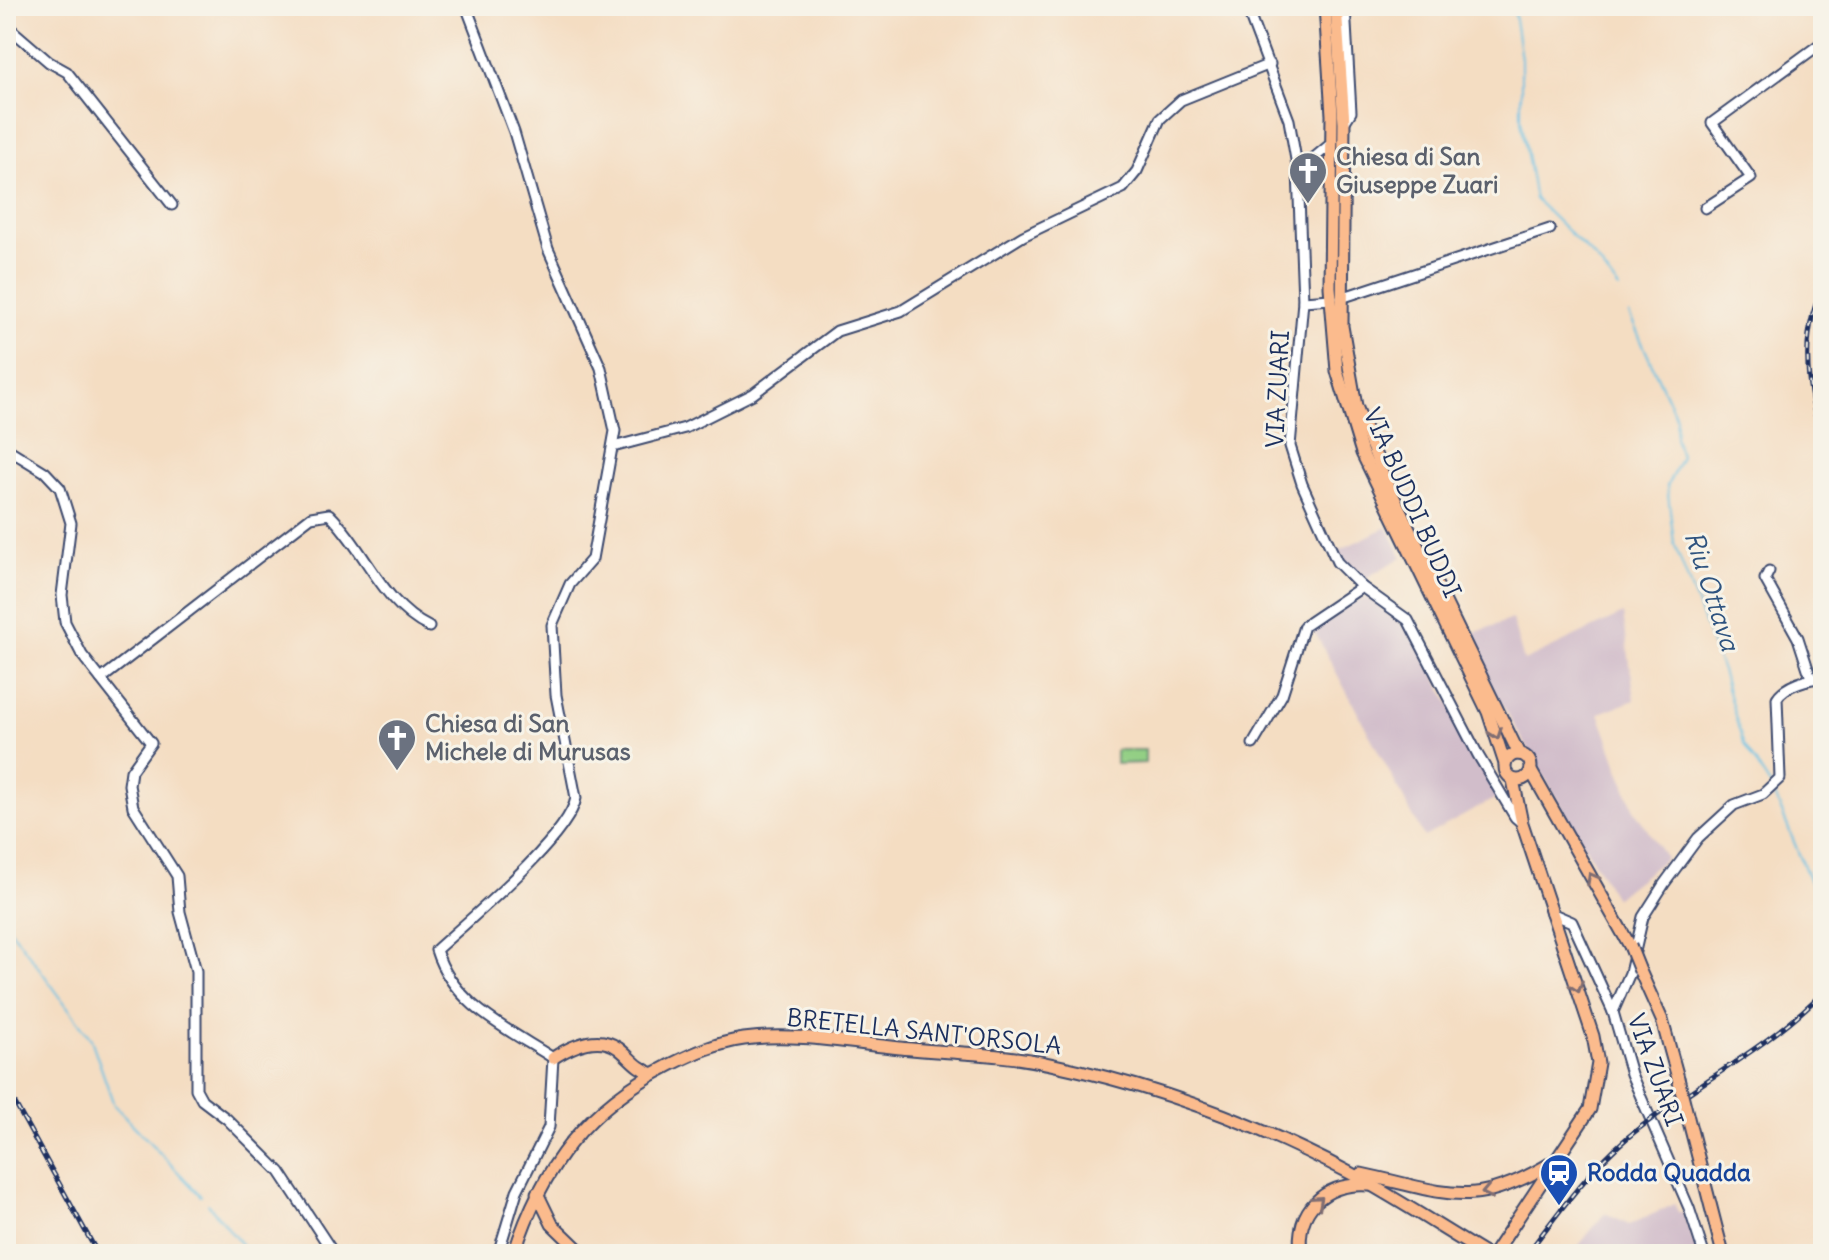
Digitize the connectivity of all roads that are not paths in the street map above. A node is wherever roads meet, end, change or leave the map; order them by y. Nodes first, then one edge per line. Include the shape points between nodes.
1 (466, 6) edge
2 (1246, 6) edge
3 (1325, 6) edge
4 (1336, 6) edge
5 (1345, 6) edge
6 (6, 25) edge
7 (1823, 42) edge
8 (1270, 64) junction
9 (1344, 123) junction
10 (1332, 143) junction
11 (1298, 171) junction
12 (172, 205) dead end
13 (1705, 208) dead end
14 (1550, 229) dead end
15 (1336, 298) junction
16 (1303, 301) junction
17 (613, 447) junction
18 (6, 448) edge
19 (1769, 571) dead end
20 (1362, 587) junction
21 (429, 627) dead end
22 (1811, 678) junction
23 (1823, 678) edge
24 (101, 679) junction
25 (1253, 744) dead end
26 (1519, 754) junction
27 (1505, 764) junction
28 (1531, 771) junction
29 (1513, 780) junction
30 (1522, 823) junction
31 (1551, 913) junction
32 (1613, 1012) junction
33 (553, 1058) junction
34 (627, 1058) junction
35 (653, 1074) junction
36 (630, 1088) junction
37 (1557, 1159) junction
38 (1346, 1171) junction
39 (1373, 1186) junction
40 (537, 1193) junction
41 (552, 1224) junction
42 (522, 1231) junction
43 (1480, 1251) edge
44 (334, 1254) edge
45 (498, 1254) edge
46 (514, 1254) edge
47 (583, 1254) edge
48 (1301, 1254) edge
49 (1494, 1254) edge
50 (1704, 1254) edge
51 (1723, 1254) edge

1 - 17 street via 514,132 548,249 601,368 615,431
2 - 8 street, VIA ZUARI
3 - 10 main road, VIA BUDDI BUDDI
4 - 9 main road, VIA BUDDI BUDDI
5 - 9 street via 1351,112
6 - 12 street via 67,72
7 - 13 street via 1712,123 1751,178
8 - 11 street, VIA ZUARI via 1289,120
8 - 17 street via 1181,100 1160,119 1137,171 1123,188 1023,236 901,311 837,331 753,394 685,428
9 - 15 main road, VIA BUDDI BUDDI
10 - 11 street
10 - 15 main road, VIA BUDDI BUDDI
11 - 16 street, VIA ZUARI
14 - 15 street
15 - 16 street
15 - 26 main road, VIA BUDDI BUDDI via 1367,439
15 -> 27 main road, VIA BUDDI BUDDI via 1337,371 1362,453 1488,712
16 - 20 street, VIA ZUARI via 1290,446 1337,562
17 - 33 street via 592,559 570,584 552,625 556,695 574,810 551,840 436,950 441,966 479,1013
18 - 24 street via 60,488 71,523 62,595 65,622
19 - 22 street via 1765,579 1798,638
20 - 25 street via 1304,626 1282,695
20 - 30 street, VIA ZUARI via 1408,620 1478,755
21 - 24 street via 396,605 329,514 311,517
22 - 23 street
22 - 32 street via 1781,691 1777,698 1780,778 1763,794 1734,805 1698,838 1664,884 1643,917 1630,973
24 - 44 street via 151,743 131,771 129,785 133,807 177,876 180,912 196,971 196,1089 280,1172
26 - 27 main road
26 - 28 main road via 1529,760
27 - 29 main road
28 - 29 main road via 1522,780
51 -> 28 main road, bridge via 1662,1020 1630,946
29 - 30 main road
30 - 31 main road
31 - 32 street, VIA ZUARI via 1572,922
31 -> 37 main road via 1598,1063 1590,1109
32 - 50 street, VIA ZUARI via 1631,1074
33 - 34 main road via 576,1044 590,1043 615,1046
33 - 45 street via 549,1127 517,1191
34 - 35 main road
34 - 36 main road
35 - 36 main road, BRETELLA SANT'ORSOLA
35 - 38 main road, BRETELLA SANT'ORSOLA via 718,1044 747,1038 1005,1057 1198,1104
36 - 40 main road, BRETELLA SANT'ORSOLA via 569,1143
37 -> 38 main road via 1516,1184 1473,1195 1436,1194
37 - 49 main road
38 - 39 main road, BRETELLA SANT'ORSOLA
39 - 43 main road, BRETELLA SANT'ORSOLA
48 -> 39 main road via 1301,1223 1314,1203 1340,1187
40 - 41 main road
40 - 42 main road, BRETELLA SANT'ORSOLA
41 - 42 main road via 535,1222
41 - 47 main road
42 - 46 main road, BRETELLA SANT'ORSOLA

